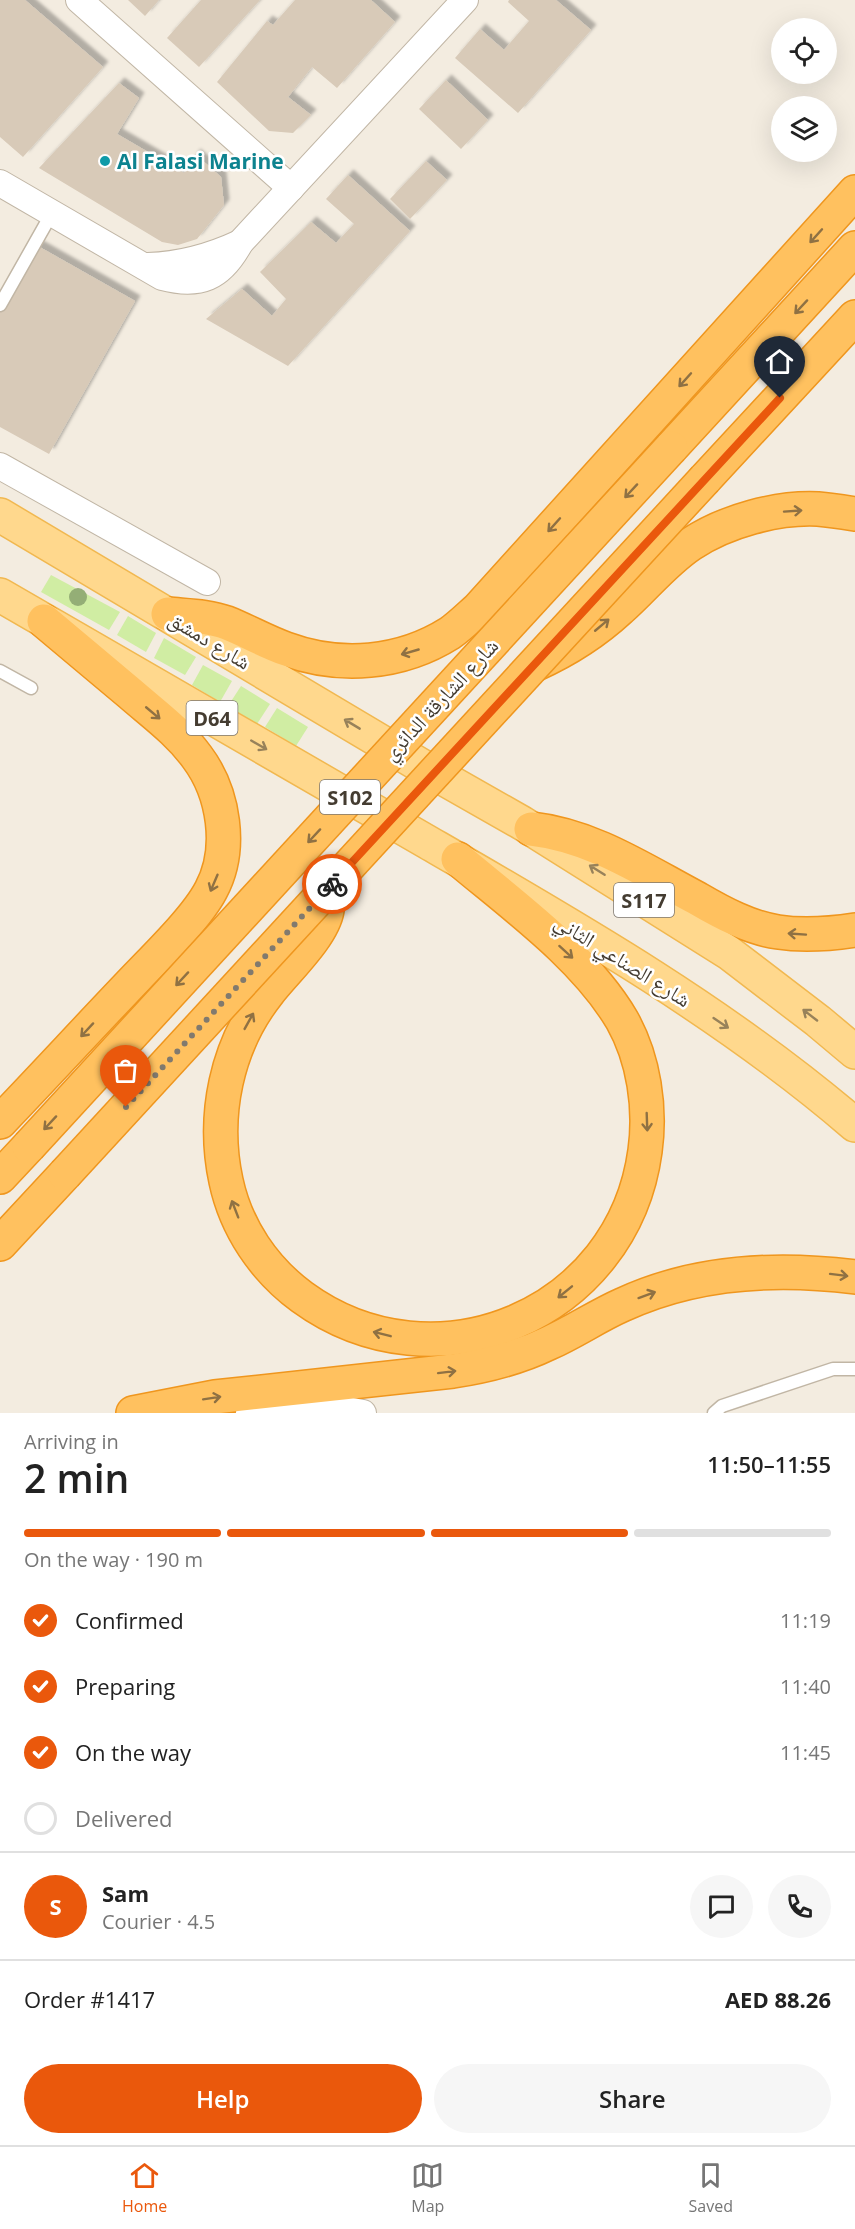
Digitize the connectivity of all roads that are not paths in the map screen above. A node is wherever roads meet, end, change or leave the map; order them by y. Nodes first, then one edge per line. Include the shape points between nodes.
1 (79, 0) edge
2 (465, 0) edge
3 (0, 183) edge
4 (291, 188) junction
5 (855, 192) edge
6 (52, 213) junction
7 (855, 248) edge
8 (0, 305) edge
9 (855, 317) edge
10 (0, 466) edge
11 (855, 513) edge
12 (0, 515) edge
13 (0, 544) edge
14 (207, 582) dead end
15 (133, 594) junction
16 (16, 600) edge
17 (168, 614) junction
18 (534, 665) junction
19 (0, 671) edge
20 (30, 688) dead end
21 (379, 814) joint
22 (531, 829) junction
23 (458, 859) junction
24 (326, 891) junction
25 (855, 930) edge
26 (855, 1052) edge
27 (0, 1122) edge
28 (855, 1125) edge
29 (0, 1177) edge
30 (0, 1244) edge
31 (855, 1278) edge
32 (855, 1369) edge
33 (134, 1413) edge
34 (249, 1413) edge
35 (363, 1413) edge
36 (714, 1413) edge

1 - 4 street
2 - 4 street
3 - 6 street
4 - 6 street via 240,243 204,258 165,266 146,266
5 -> 17 highway via 478,609 451,632 420,649 385,659 350,662 286,649 215,619
6 - 8 lane
7 -> 29 highway, شارع الشارقة الدائري / S102, bridge
9 - 18 highway, S102, bridge
10 - 14 street
18 -> 11 highway via 566,651 594,631 691,544 713,532 776,512 816,509
12 - 15 main road, شارع دمشق
13 - 15 main road via 14,544
15 - 17 main road, شارع دمشق
16 -> 21 main road, D64
16 -> 27 highway via 182,739 198,759 217,798 223,850 211,891 197,910
22 -> 17 main road, شارع دمشق / S117
18 - 24 highway, S102, bridge
19 - 20 lane
21 - 23 main road, شارع الصناعي الثاني / S117
25 -> 22 highway via 803,935 776,932 721,912 597,845 553,831
26 -> 22 main road, S117 via 729,953
23 -> 24 highway via 580,964 604,992 624,1024 638,1059 646,1095 647,1132 642,1170 631,1206 614,1239 591,1269 564,1294 532,1315 462,1338 387,1336 352,1326 319,1310 288,1287 263,1261 243,1228 227,1184 220,1127 228,1070 251,1018 322,924 327,910
23 -> 28 main road, شارع الصناعي الثاني / S117 via 694,1005 790,1072
24 - 30 highway, S102, bridge
33 -> 31 highway via 215,1397 487,1366 551,1343 624,1304 669,1287 716,1276 764,1271
32 - 36 lane via 833,1369 722,1406
34 - 35 street via 325,1406

